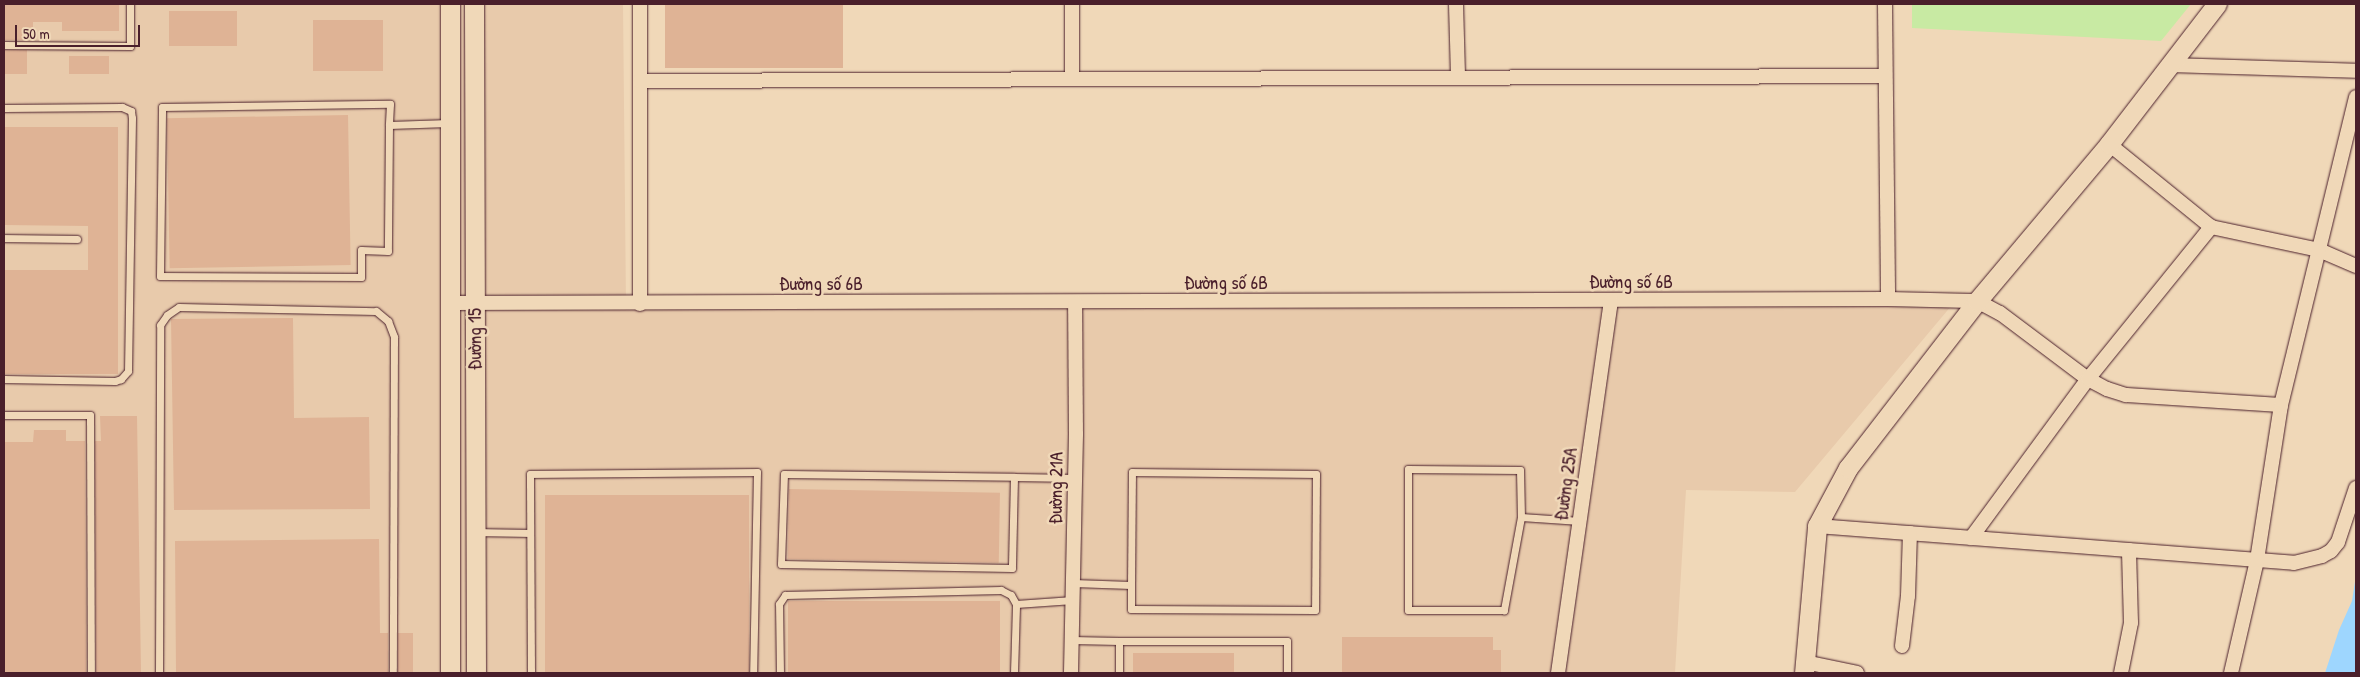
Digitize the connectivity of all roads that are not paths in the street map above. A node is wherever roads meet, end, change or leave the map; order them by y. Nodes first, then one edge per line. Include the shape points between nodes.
1 (130, 4) edge
2 (450, 4) edge
3 (474, 4) edge
4 (640, 4) edge
5 (1072, 4) edge
6 (1456, 4) edge
7 (1885, 4) edge
8 (2217, 4) edge
9 (4, 46) edge
10 (2169, 65) junction
11 (2356, 71) edge
12 (1885, 76) junction
13 (1458, 77) junction
14 (1072, 78) junction
15 (640, 81) junction
16 (2356, 97) edge
17 (4, 108) edge
18 (450, 123) junction
19 (389, 125) junction
20 (2110, 144) junction
21 (2211, 227) junction
22 (4, 238) edge
23 (76, 239) dead end
24 (2319, 250) junction
25 (2356, 266) edge
26 (1888, 299) junction
27 (1611, 301) junction
28 (1977, 301) junction
29 (449, 303) junction
30 (475, 303) junction
31 (1075, 303) junction
32 (640, 304) junction
33 (4, 379) edge
34 (2088, 379) junction
35 (2281, 405) junction
36 (4, 415) edge
37 (1014, 477) junction
38 (1075, 478) junction
39 (2356, 488) edge
40 (1521, 517) junction
41 (1580, 521) junction
42 (1817, 526) junction
43 (476, 532) junction
44 (529, 533) junction
45 (1910, 533) junction
46 (1971, 538) junction
47 (2129, 550) junction
48 (2257, 560) junction
49 (1073, 583) junction
50 (1131, 585) junction
51 (1073, 600) junction
52 (1016, 604) junction
53 (1072, 640) junction
54 (1119, 641) junction
55 (1902, 646) dead end
56 (1805, 668) edge
57 (91, 673) edge
58 (159, 673) edge
59 (393, 673) edge
60 (450, 673) edge
61 (476, 673) edge
62 (530, 673) edge
63 (753, 673) edge
64 (780, 673) edge
65 (1014, 673) edge
66 (1072, 673) edge
67 (1119, 673) edge
68 (1287, 673) edge
69 (1558, 673) edge
70 (1857, 673) edge
71 (2121, 673) edge
72 (2231, 673) edge

1 - 9 lane via 130,46
2 - 18 street, Đường 15
3 - 30 street, Đường 15
4 - 15 street
5 - 14 street
6 - 13 street
7 - 12 street
8 - 10 street
10 - 11 street
10 - 20 street
12 - 13 street
12 - 26 street
13 - 14 street
14 - 15 street
15 - 32 street
16 - 24 street
17 - 33 lane via 122,107 131,111 132,118 128,371 121,379 115,380
18 - 19 lane
18 - 29 street, Đường 15
19 - 19 lane via 390,104 162,107 160,276 361,277 361,250 388,251
20 - 21 street
20 - 28 street
21 - 24 street
21 - 34 street
22 - 23 lane
24 - 25 street
24 - 35 street
26 - 27 street, Đường số 6B
26 - 28 street, Đường số 6B
27 - 31 street, Đường số 6B
27 - 41 street, Đường 25A
28 - 34 street via 2000,313
28 - 42 street via 1848,468
29 - 30 street, Đường số 6B
29 - 60 street, Đường 15
30 - 32 street, Đường số 6B
30 - 43 street, Đường 15
31 - 32 street, Đường số 6B
31 - 38 street, Đường 21A
34 - 35 street via 2126,395
34 - 46 street
35 - 48 street
36 - 57 lane via 90,415
37 - 37 lane via 784,474 781,564 1012,568
37 - 38 lane
38 - 49 street, Đường 21A
39 - 48 street via 2338,542 2331,550 2322,556 2294,563
40 - 40 lane via 1520,470 1408,469 1408,610 1504,610
40 - 41 lane
41 - 69 street, Đường 25A
42 - 45 street
42 - 56 street
43 - 44 lane
43 - 61 street, Đường 15
44 - 62 lane
44 - 63 lane via 530,474 757,472
45 - 46 street
45 - 55 street
46 - 47 street
47 - 48 street
47 - 71 street via 2130,623
48 - 72 street
49 - 50 lane
49 - 51 street, Đường 21A
50 - 50 lane via 1132,472 1316,474 1315,610 1131,609
51 - 52 lane
51 - 53 street, Đường 21A
52 - 64 lane via 1011,595 1000,590 784,595 779,604
52 - 65 lane
53 - 54 lane
53 - 66 street, Đường 21A
54 - 67 lane
54 - 68 lane via 1287,640
56 - 70 street
58 - 59 lane via 160,325 179,307 376,311 388,321 394,337

